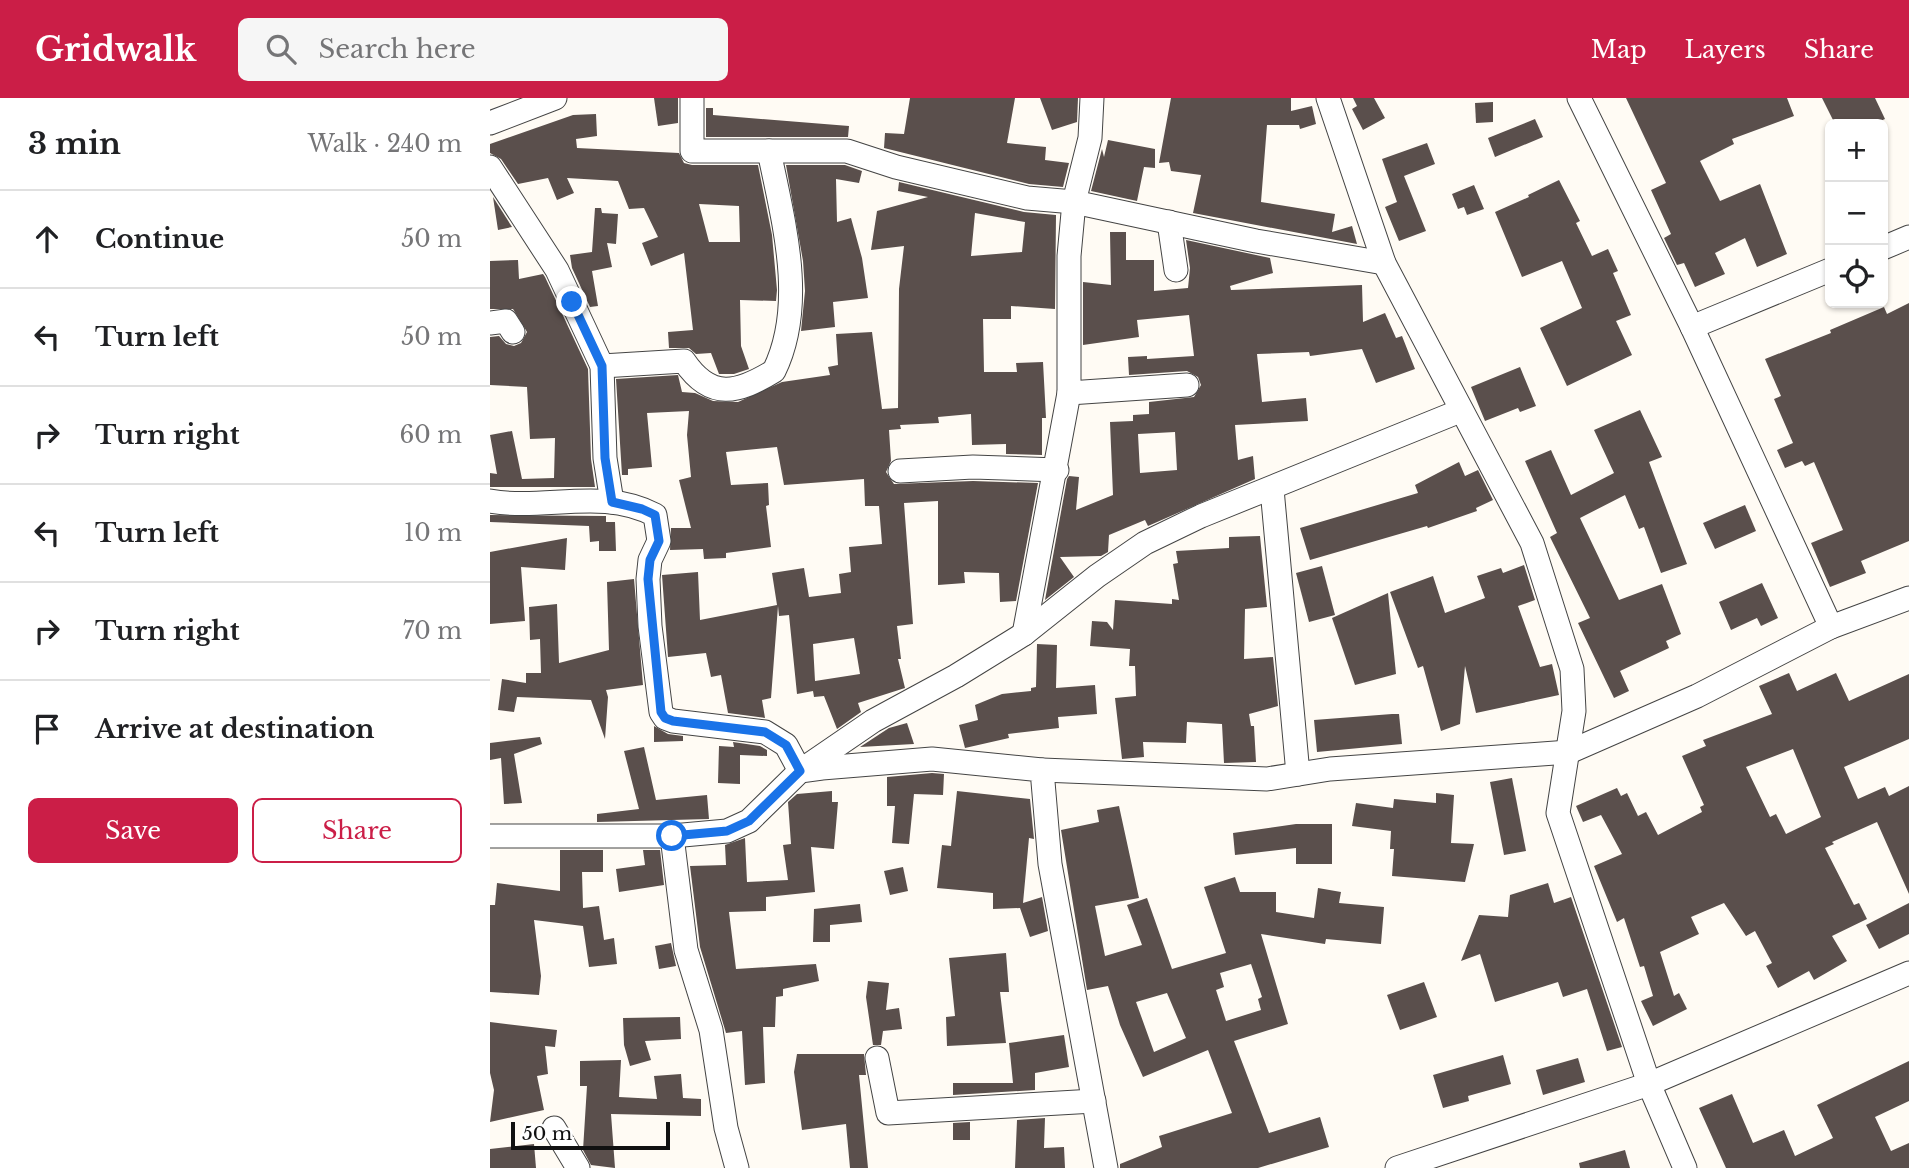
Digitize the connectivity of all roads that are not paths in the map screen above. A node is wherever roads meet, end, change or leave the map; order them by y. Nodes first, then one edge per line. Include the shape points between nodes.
1 (555, 98) edge
2 (692, 98) edge
3 (1093, 98) edge
4 (1328, 98) edge
5 (1579, 98) edge
6 (490, 122) edge
7 (769, 151) junction
8 (490, 167) edge
9 (1074, 202) junction
10 (1169, 222) junction
11 (1909, 237) edge
12 (1888, 246) edge
13 (1384, 263) junction
14 (1176, 270) dead end
15 (1825, 272) edge
16 (490, 323) edge
17 (1692, 327) junction
18 (513, 332) dead end
19 (602, 366) junction
20 (1187, 385) dead end
21 (1069, 393) junction
22 (1460, 411) junction
23 (1057, 470) junction
24 (900, 471) dead end
25 (1272, 489) junction
26 (490, 501) edge
27 (612, 502) junction
28 (1909, 598) edge
29 (1831, 626) junction
30 (1024, 634) junction
31 (1569, 752) junction
32 (1042, 770) junction
33 (800, 771) junction
34 (1298, 774) junction
35 (490, 836) edge
36 (672, 836) junction
37 (1909, 973) edge
38 (877, 1058) dead end
39 (1649, 1084) junction
40 (1094, 1101) junction
41 (554, 1128) dead end
42 (578, 1168) edge
43 (737, 1168) edge
44 (1106, 1168) edge
45 (1397, 1168) edge
46 (1685, 1168) edge

1 - 6 street
2 - 7 street via 692,151
3 - 9 street via 1090,138
4 - 13 street
5 - 17 street
7 - 9 street via 847,151 1027,198
7 - 19 street via 789,270 786,332 774,372 727,391 693,374 684,361
8 - 19 street via 558,270
9 - 10 street
9 - 21 street via 1069,256
10 - 13 street
10 - 14 street
11 - 12 street
13 - 22 street
15 - 17 street
16 - 18 street via 506,321
17 - 29 street
19 - 27 street via 605,458
20 - 21 street
21 - 23 street
22 - 25 street
22 - 31 street via 1532,543 1555,614 1572,669 1574,711
23 - 24 street via 973,467
23 - 30 street via 1048,495
25 - 30 street via 1145,543
25 - 34 street
26 - 27 street
27 - 33 street via 655,515 659,541 650,560 650,626 665,718 765,732 786,745
28 - 29 street
29 - 31 street via 1696,696
30 - 33 street via 873,721
31 - 34 street
31 - 39 street via 1558,813
32 - 33 street via 932,759
32 - 34 street via 1268,779
32 - 40 street via 1050,864
33 - 36 street via 749,821 727,831
35 - 36 street
36 - 43 street via 687,950 710,1030
37 - 39 street
38 - 40 street via 888,1113
39 - 45 street
39 - 46 street
40 - 44 street
41 - 42 street

